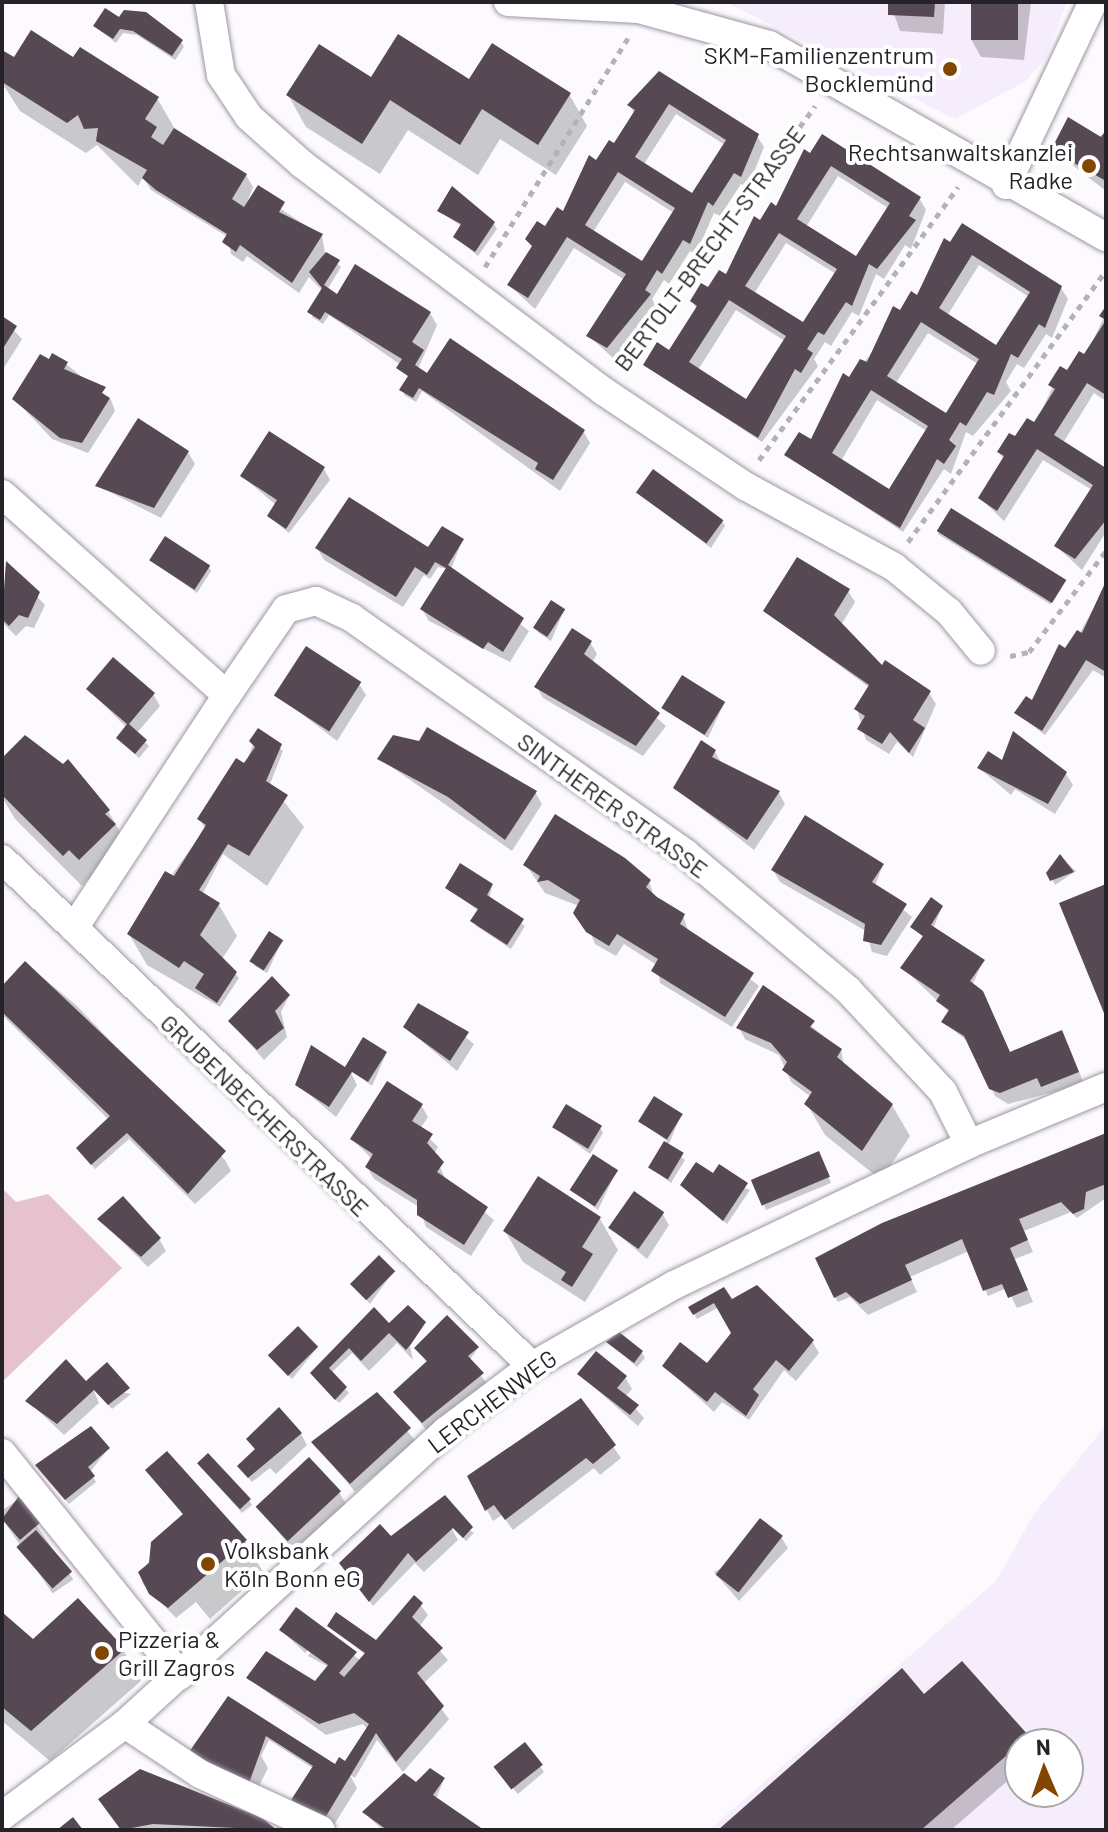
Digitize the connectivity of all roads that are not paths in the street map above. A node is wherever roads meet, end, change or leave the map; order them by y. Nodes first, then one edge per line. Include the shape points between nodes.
1 (209, 2) edge
2 (508, 2) edge
3 (1093, 2) edge
4 (1006, 185) junction
5 (1106, 237) edge
6 (2, 494) edge
7 (981, 651) road end
8 (227, 695) junction
9 (2, 859) edge
10 (74, 928) junction
11 (1106, 1087) edge
12 (969, 1144) junction
13 (532, 1366) junction
14 (2, 1453) edge
15 (180, 1675) junction
16 (125, 1724) junction
17 (2, 1816) edge
18 (321, 1830) edge

1 - 7 street, BERTOLT-BRECHT-STRASSE via 221,75 249,117 466,294 603,391 745,486 894,567 949,612
2 - 4 street via 669,13 769,45
3 - 4 street
4 - 5 street
6 - 8 street
8 - 10 street, SINTHERER STRASSE
8 - 12 street, SINTHERER STRASSE via 286,609 316,601 352,618 685,853 848,990 943,1092
9 - 10 street, GRUBENBECHERSTRASSE
10 - 13 street, GRUBENBECHERSTRASSE
11 - 12 street, LERCHENWEG
12 - 13 street, LERCHENWEG via 674,1285
13 - 15 street, LERCHENWEG via 446,1431
14 - 15 street
15 - 16 street, LERCHENWEG
16 - 17 street, LERCHENWEG
16 - 18 street via 200,1774

